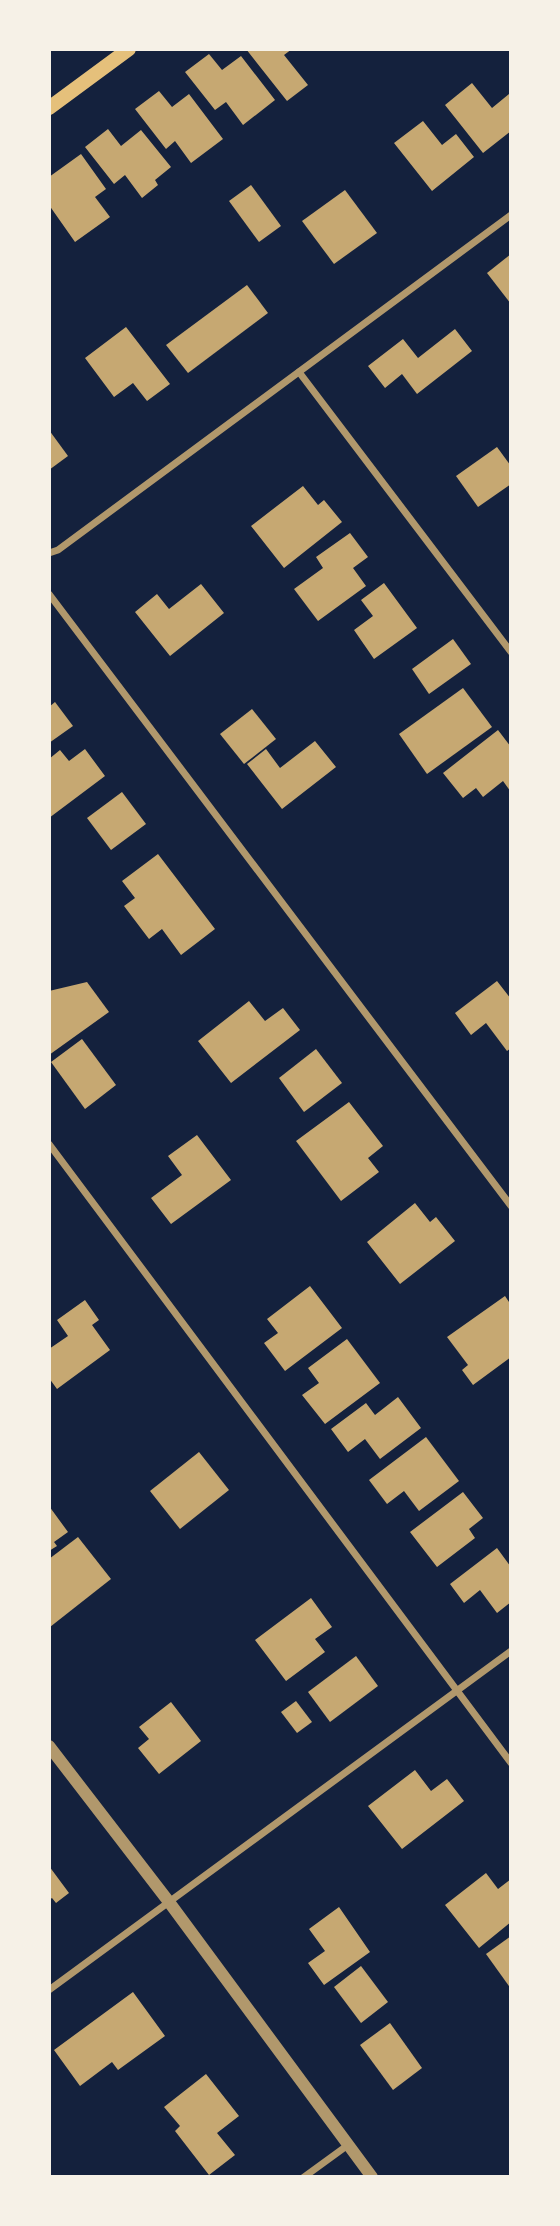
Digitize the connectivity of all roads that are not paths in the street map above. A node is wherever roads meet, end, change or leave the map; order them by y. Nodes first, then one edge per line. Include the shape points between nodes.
1 (129, 49) edge
2 (49, 107) edge
3 (511, 215) edge
4 (299, 372) junction
5 (49, 553) edge
6 (49, 594) edge
7 (511, 652) edge
8 (49, 1144) edge
9 (511, 1206) edge
10 (511, 1651) edge
11 (457, 1692) junction
12 (49, 1746) edge
13 (511, 1763) edge
14 (169, 1902) junction
15 (49, 1990) edge
16 (348, 2145) junction
17 (304, 2177) edge
18 (372, 2177) edge

1 - 2 main road
3 - 4 street
4 - 5 street
4 - 7 street
6 - 9 street
8 - 11 street
10 - 11 street
11 - 13 street
11 - 14 street
12 - 14 street
14 - 15 street
14 - 16 street
16 - 17 street
16 - 18 street

